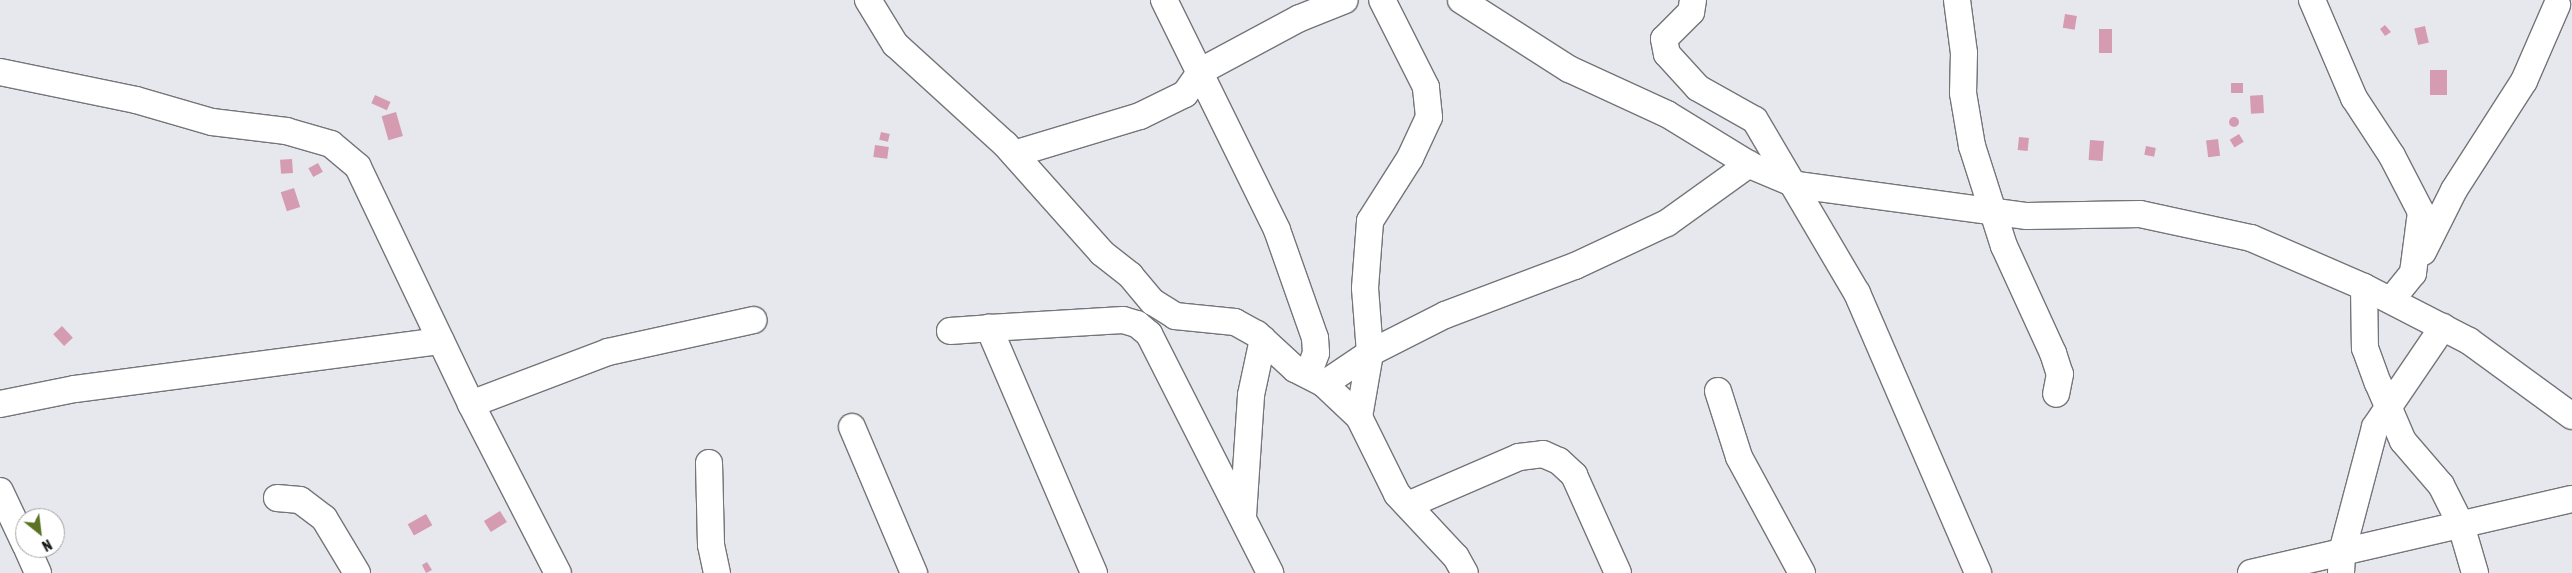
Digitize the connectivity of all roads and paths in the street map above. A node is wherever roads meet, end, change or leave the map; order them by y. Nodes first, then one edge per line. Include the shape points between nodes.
1 (868, 0) edge
2 (1164, 0) edge
3 (1345, 0) edge
4 (1382, 0) edge
5 (1461, 0) edge
6 (1693, 0) edge
7 (1957, 0) edge
8 (2312, 0) edge
9 (2557, 5) dead end
10 (1201, 71) junction
11 (0, 72) edge
12 (1014, 154) junction
13 (1749, 164) junction
14 (1793, 183) junction
15 (1993, 213) junction
16 (2412, 273) junction
17 (2364, 287) junction
18 (2391, 300) junction
19 (1153, 302) junction
20 (754, 320) dead end
21 (1137, 324) junction
22 (2443, 327) junction
23 (989, 328) junction
24 (950, 331) dead end
25 (1263, 339) junction
26 (441, 341) junction
27 (1370, 353) junction
28 (1316, 379) junction
29 (1718, 391) dead end
30 (2056, 394) dead end
31 (0, 404) edge
32 (470, 404) junction
33 (2387, 405) junction
34 (2572, 416) edge
35 (1359, 417) junction
36 (852, 427) dead end
37 (709, 463) dead end
38 (0, 491) edge
39 (277, 498) dead end
40 (2572, 499) edge
41 (1408, 505) junction
42 (1243, 516) junction
43 (15, 523) edge
44 (2461, 525) junction
45 (31, 558) edge
46 (2342, 563) edge
47 (38, 573) edge
48 (357, 573) edge
49 (558, 573) edge
50 (717, 573) edge
51 (914, 573) edge
52 (1094, 573) edge
53 (1270, 573) edge
54 (1465, 573) edge
55 (1618, 573) edge
56 (1802, 573) edge
57 (1978, 573) edge
58 (2251, 573) edge
59 (2475, 573) edge

1 - 12 street via 895,44
2 - 10 street
3 - 10 street via 1300,18
4 - 27 street via 1426,87 1428,117 1410,158 1370,221 1365,288
5 - 13 street via 1569,69 1667,114
6 - 14 street via 1691,12 1664,39 1667,54 1698,88 1755,120
7 - 15 street via 1968,122
8 - 16 street via 2354,98 2392,156 2421,212
9 - 16 street via 2524,81 2454,190
10 - 12 street via 1185,94 1140,116
10 - 28 street via 1277,230 1310,317 1316,353
11 - 26 street via 136,100 212,122 286,130 330,144 358,167
12 - 19 street via 1102,253 1130,275
13 - 14 street
13 - 27 street via 1667,223 1626,244 1445,316
14 - 15 street via 1850,195
14 - 57 street via 1857,293
15 - 17 street via 2140,214 2198,224 2252,238
15 - 30 street via 2060,374
16 - 18 street
17 - 18 street
17 - 33 street via 2365,348
18 - 22 street
19 - 21 street
19 - 25 street via 1175,316 1236,322
20 - 32 street via 608,352
21 - 23 street via 1105,320
21 - 42 street via 1149,334
22 - 33 street
22 - 34 street via 2524,378
23 - 24 street
23 - 52 street
25 - 28 street
25 - 42 street via 1251,395
26 - 31 street via 76,389
26 - 32 street
27 - 28 street
27 - 35 street
28 - 35 street
29 - 56 street via 1739,457
32 - 49 street
33 - 44 street via 2403,441 2433,471
33 - 46 street via 2375,428
35 - 41 street via 1397,494
36 - 51 street
37 - 50 street via 711,546
38 - 43 street
39 - 48 street via 300,500 324,518
40 - 44 street
41 - 54 street via 1456,556
41 - 55 street via 1519,457 1544,454 1560,462 1574,475
42 - 53 street
44 - 46 street
44 - 59 street
45 - 47 street
46 - 58 street

